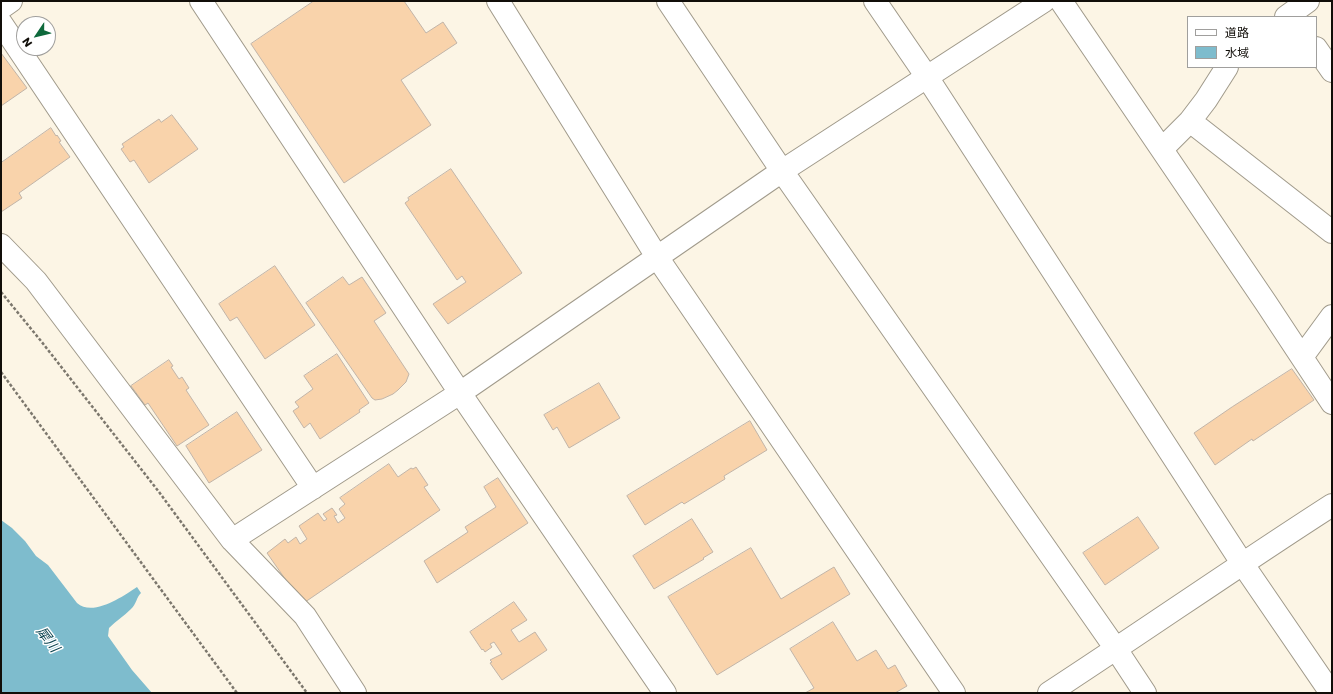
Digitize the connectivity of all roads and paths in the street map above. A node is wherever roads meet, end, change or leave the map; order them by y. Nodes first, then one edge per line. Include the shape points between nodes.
1 (11, 1) edge
2 (201, 1) edge
3 (498, 1) edge
4 (668, 1) edge
5 (876, 1) edge
6 (1044, 1) edge
7 (1061, 1) edge
8 (1, 8) edge
9 (1, 23) edge
10 (1317, 49) edge
11 (1226, 68) edge
12 (1332, 71) edge
13 (927, 77) junction
14 (1190, 121) junction
15 (1162, 149) junction
16 (782, 171) junction
17 (1332, 232) edge
18 (1, 245) edge
19 (657, 256) junction
20 (1, 292) edge
21 (1332, 316) edge
22 (1302, 357) junction
23 (1, 372) edge
24 (460, 393) junction
25 (1332, 403) edge
26 (313, 488) junction
27 (1332, 505) edge
28 (232, 540) junction
29 (1242, 563) junction
30 (1116, 649) junction
31 (237, 693) edge
32 (307, 693) edge
33 (355, 693) edge
34 (665, 693) edge
35 (954, 693) edge
36 (1049, 693) edge
37 (1145, 693) edge
38 (1331, 693) edge

1 - 8 street
2 - 24 street
3 - 19 street
4 - 16 street
5 - 13 street
6 - 13 street
7 - 15 street
9 - 26 street
10 - 12 street
11 - 14 street
13 - 16 street
13 - 29 street
14 - 15 street
14 - 17 street
15 - 22 street
16 - 19 street
16 - 30 street
18 - 28 street via 36,281
19 - 24 street
19 - 35 street
20 - 32 path via 159,492
21 - 22 street
22 - 25 street
23 - 31 path
24 - 26 street
24 - 34 street
26 - 28 street
27 - 29 street
28 - 33 street via 305,616
29 - 30 street
29 - 38 street
30 - 36 street
30 - 37 street

